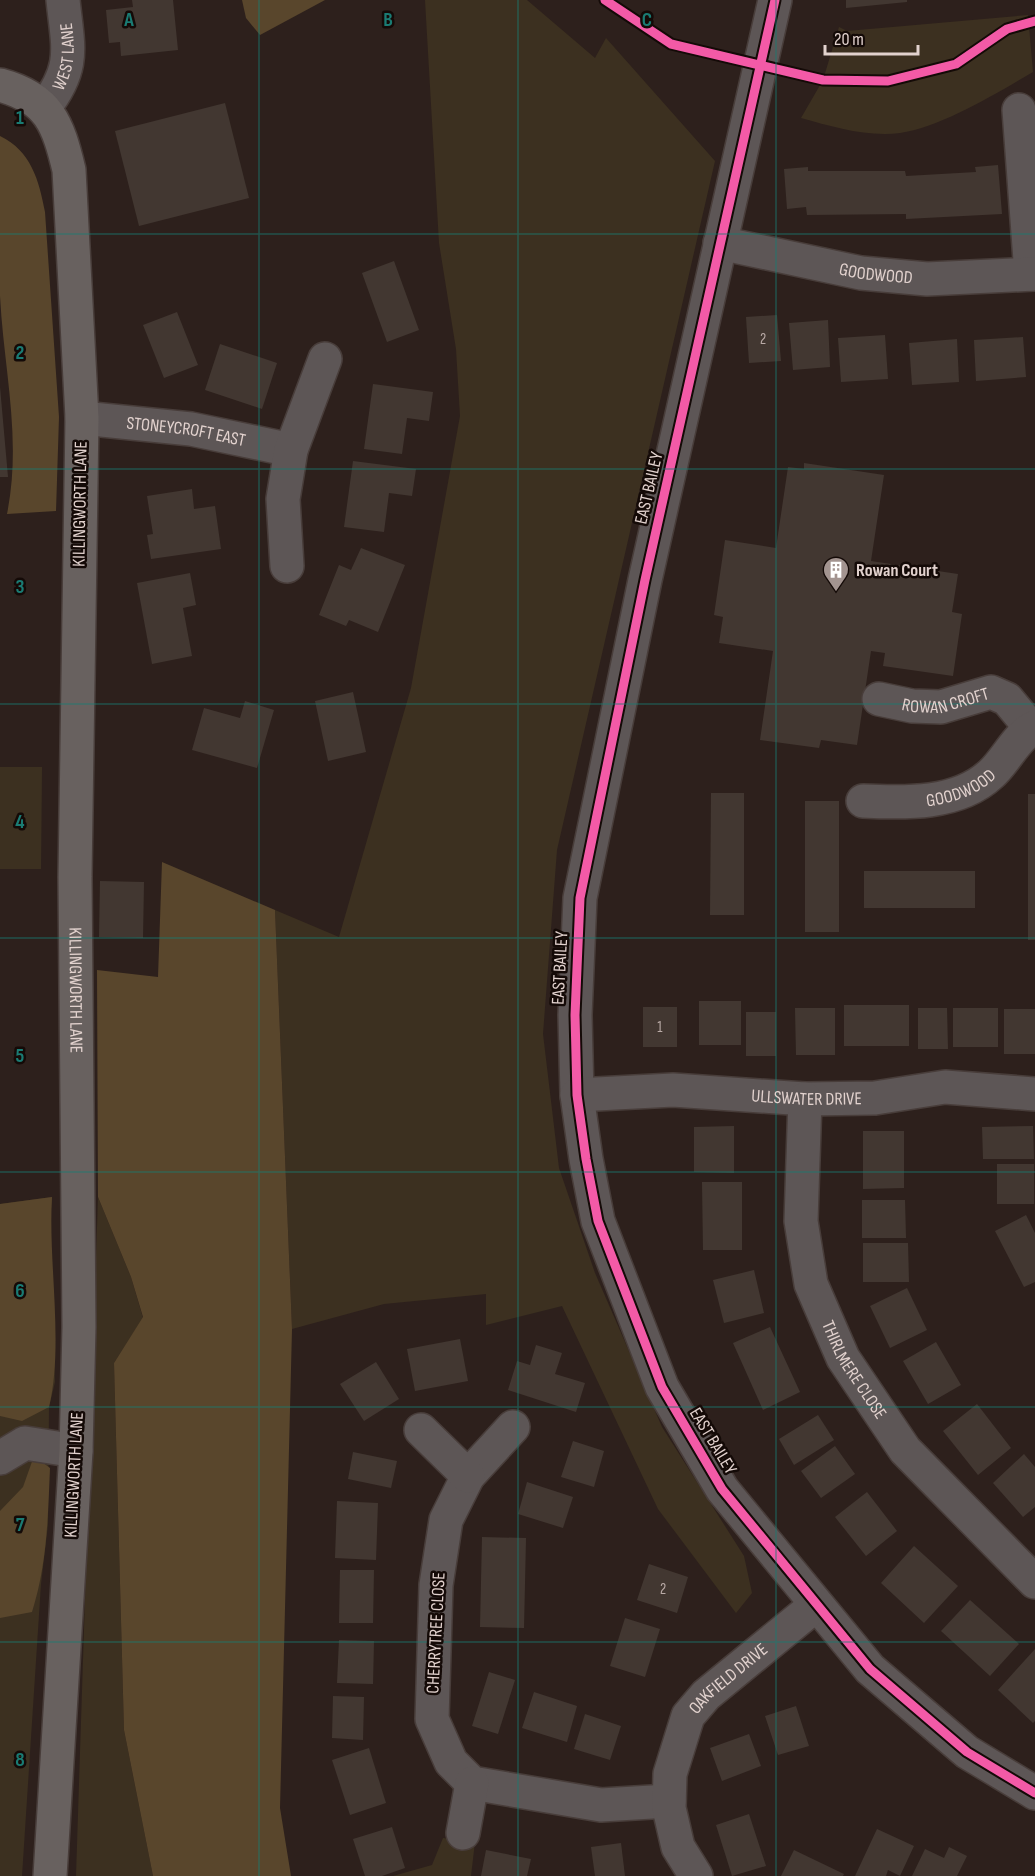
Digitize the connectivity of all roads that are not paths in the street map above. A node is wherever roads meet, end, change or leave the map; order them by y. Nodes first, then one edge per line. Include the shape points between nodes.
1 (63, 0) edge
2 (776, 0) edge
3 (0, 85) edge
4 (44, 108) junction
5 (1018, 110) dead end
6 (720, 243) junction
7 (1033, 274) edge
8 (325, 359) dead end
9 (82, 418) junction
10 (291, 450) junction
11 (287, 566) dead end
12 (879, 699) dead end
13 (1033, 728) edge
14 (863, 801) dead end
15 (1035, 1094) edge
16 (577, 1095) junction
17 (804, 1099) junction
18 (513, 1427) dead end
19 (421, 1430) dead end
20 (76, 1451) junction
21 (0, 1458) edge
22 (468, 1476) junction
23 (1035, 1582) edge
24 (816, 1605) junction
25 (472, 1783) junction
26 (1035, 1793) edge
27 (669, 1801) junction
28 (463, 1833) dead end
29 (50, 1876) edge
30 (696, 1876) edge

1 - 4 street, WEST LANE via 67,66 63,82
2 - 6 street, EAST BAILEY
3 - 4 main road via 34,98
4 - 9 main road, KILLINGWORTH LANE via 56,125 69,170
5 - 7 street
6 - 7 street, GOODWOOD via 861,273 927,279
6 - 16 street, EAST BAILEY via 640,602 580,898 575,1016
8 - 10 street
9 - 10 street, STONEYCROFT EAST via 192,429
9 - 20 main road, KILLINGWORTH LANE via 75,877 79,1316
10 - 11 street via 283,499
12 - 13 street, ROWAN CROFT via 941,707 991,692 1007,699
13 - 14 street, GOODWOOD via 991,775 961,793 898,802
15 - 17 street, ULLSWATER DRIVE via 945,1087 875,1098
16 - 17 street, ULLSWATER DRIVE via 674,1090
16 - 24 street, EAST BAILEY via 598,1221 662,1387 722,1489
17 - 23 street, THIRLMERE CLOSE via 801,1221 811,1284 843,1358 905,1450
18 - 22 street, CHERRYTREE CLOSE
19 - 22 street
20 - 21 street via 25,1443
20 - 29 main road, KILLINGWORTH LANE
22 - 25 street, CHERRYTREE CLOSE via 446,1520 436,1585 432,1719 451,1761
24 - 26 street, EAST BAILEY via 870,1669 967,1752
24 - 27 street, OAKFIELD DRIVE via 706,1695 688,1716 670,1774
25 - 27 street via 602,1805
25 - 28 street
27 - 30 street, OAKFIELD DRIVE via 678,1847

